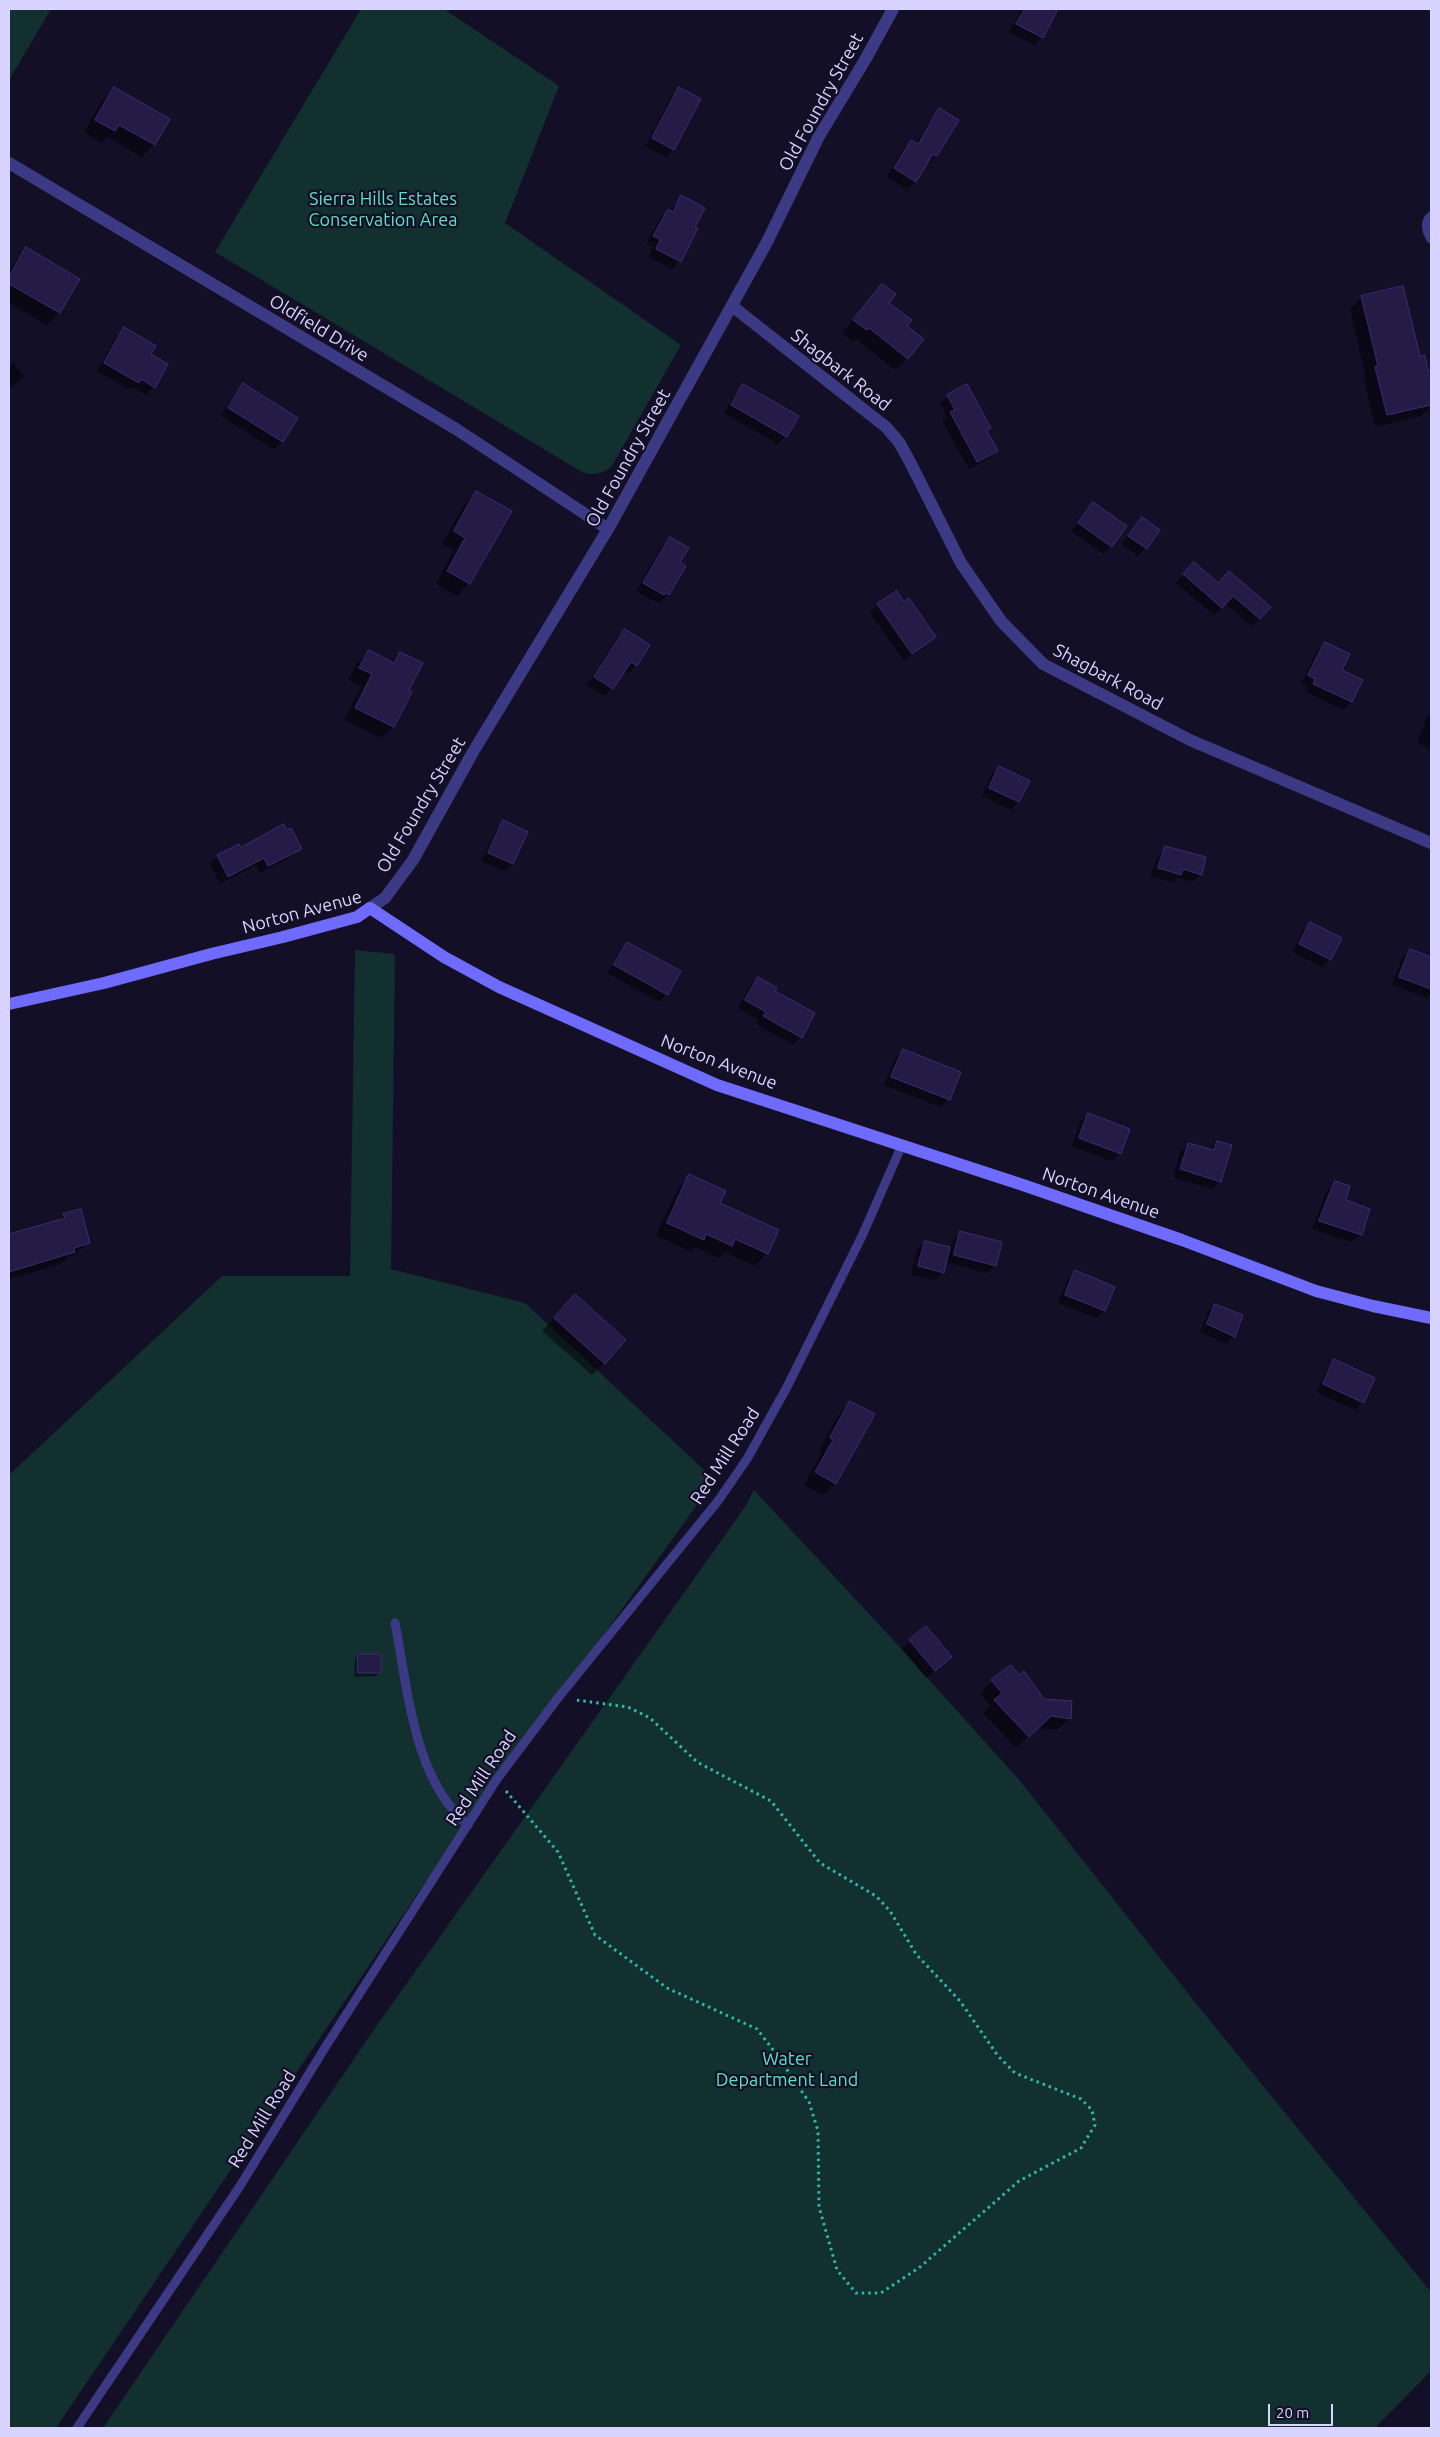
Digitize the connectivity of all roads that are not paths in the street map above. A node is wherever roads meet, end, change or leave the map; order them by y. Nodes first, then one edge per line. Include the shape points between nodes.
1 (892, 9) edge
2 (9, 163) edge
3 (1431, 216) edge
4 (1431, 238) edge
5 (732, 306) junction
6 (608, 529) junction
7 (1431, 843) edge
8 (370, 908) junction
9 (9, 1004) edge
10 (902, 1145) junction
11 (1431, 1318) edge
12 (395, 1623) dead end
13 (468, 1825) junction
14 (77, 2428) edge

1 - 5 street, Old Foundry Street via 818,138
2 - 6 street, Oldfield Drive via 456,429
3 - 4 lane via 1426,226
5 - 6 street, Old Foundry Street
5 - 7 street, Shagbark Road via 886,427 899,442 961,562 1001,621 1043,664 1190,740
6 - 8 street, Old Foundry Street via 473,752 413,860 385,898
8 - 9 street, Norton Avenue via 357,918
8 - 10 street, Norton Avenue via 444,957 499,987 709,1081
10 - 11 street, Norton Avenue via 1182,1240 1316,1291
10 - 13 lane, Red Mill Road via 862,1236 787,1387 747,1459 718,1501 558,1698 497,1779
12 - 13 lane via 426,1765 452,1809
13 - 14 lane, Red Mill Road via 240,2186

